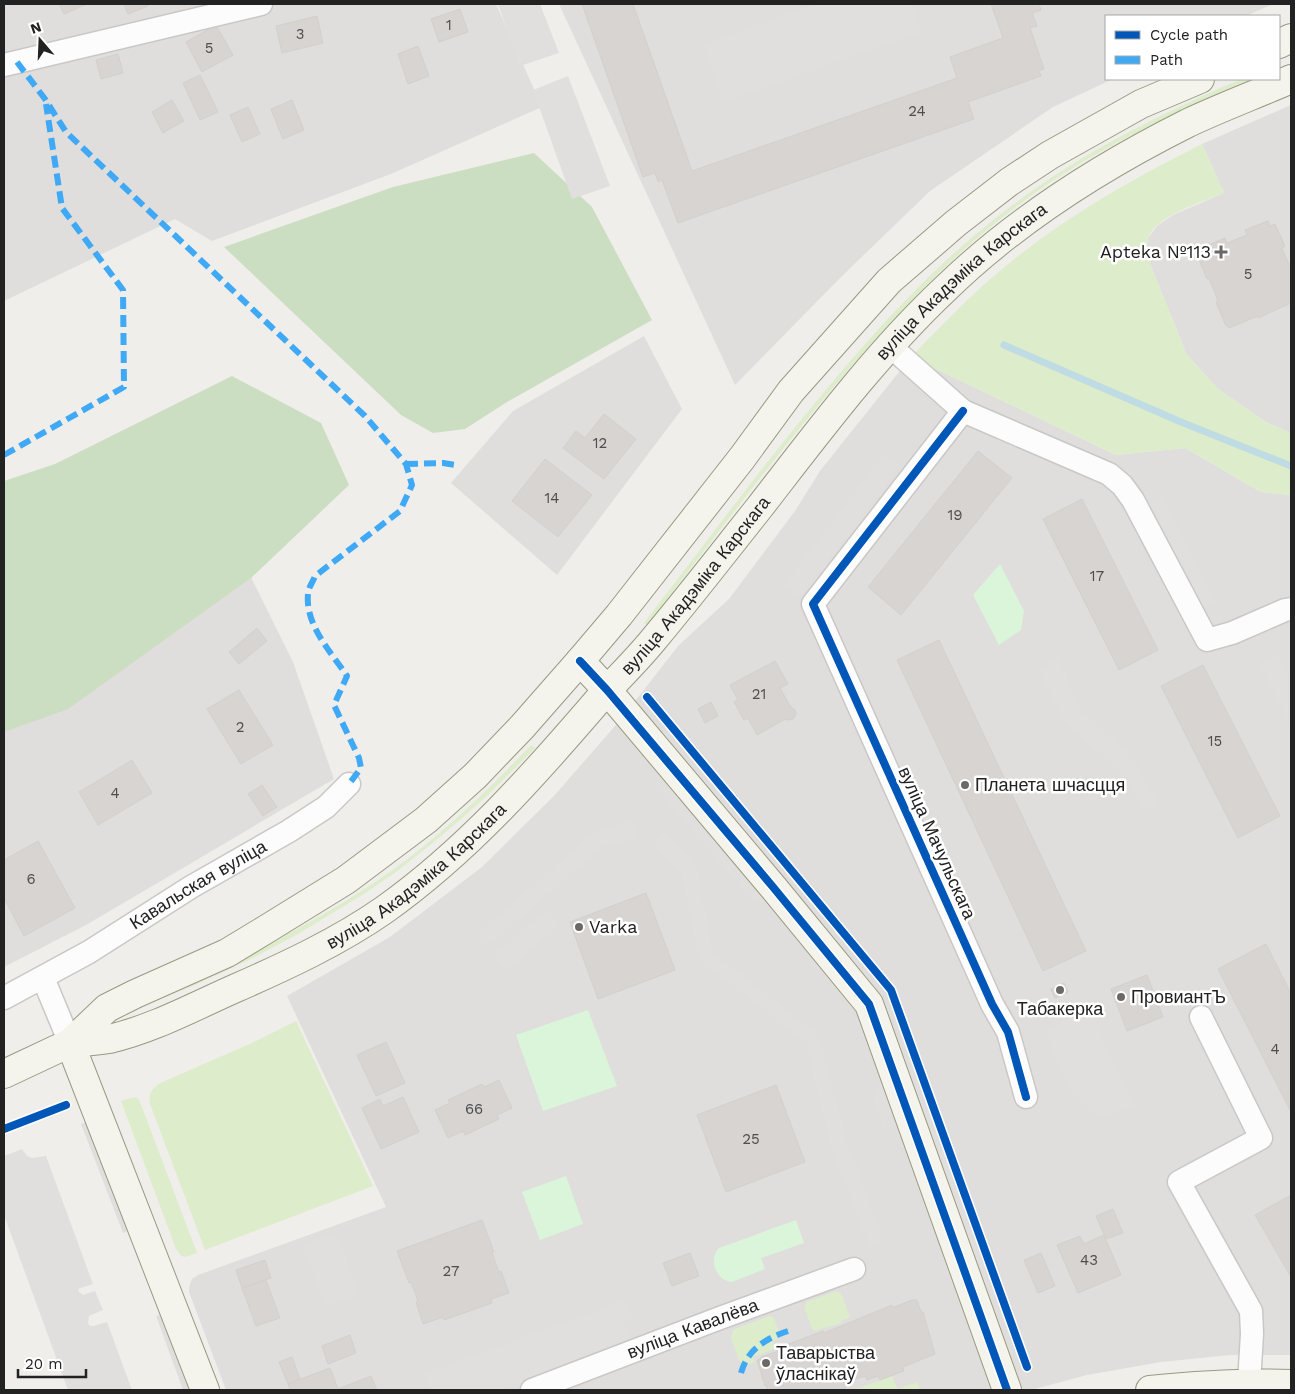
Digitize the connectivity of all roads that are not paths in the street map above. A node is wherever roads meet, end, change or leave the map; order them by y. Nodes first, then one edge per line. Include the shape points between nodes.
1 (261, 4) edge
2 (4, 65) edge
3 (1291, 79) edge
4 (1198, 80) edge
5 (890, 346) junction
6 (963, 411) junction
7 (1291, 609) edge
8 (580, 661) junction
9 (607, 690) junction
10 (348, 784) dead end
11 (43, 978) junction
12 (4, 998) edge
13 (1201, 1017) dead end
14 (70, 1043) junction
15 (4, 1074) edge
16 (1026, 1097) dead end
17 (854, 1269) dead end
18 (1249, 1383) junction
19 (1291, 1384) edge
20 (205, 1390) edge
21 (532, 1390) edge
22 (1007, 1390) edge
23 (1150, 1390) edge

1 - 2 street
3 - 5 main road, вуліца Акадэміка Карскага via 1192,121 1067,192 1024,221 971,264
4 - 8 main road, вуліца Акадэміка Карскага via 1141,104 1050,155 963,217 889,281 791,391 619,616
5 - 6 street
5 - 9 main road, вуліца Акадэміка Карскага via 822,426 651,642
6 - 7 street via 1109,474 1116,480 1132,500 1207,640
6 - 16 street, вуліца Мачульскага via 813,604 992,1004 1008,1032
8 - 9 main road
8 - 14 main road, вуліца Акадэміка Карскага via 475,776 380,856 227,953 107,1008
9 - 14 main road, вуліца Акадэміка Карскага via 531,778 456,853 380,912 334,941 271,973 151,1025 109,1039
9 - 22 main road via 870,1004
10 - 11 street, Кавальская вуліца via 326,807 289,831 190,887
11 - 12 street, Кавальская вуліца
11 - 14 street
13 - 18 street via 1261,1138 1179,1182 1251,1311
14 - 15 main road, вуліца Акадэміка Карскага
14 - 20 main road
17 - 21 street, вуліца Кавалёва
18 - 19 main road
18 - 23 main road

